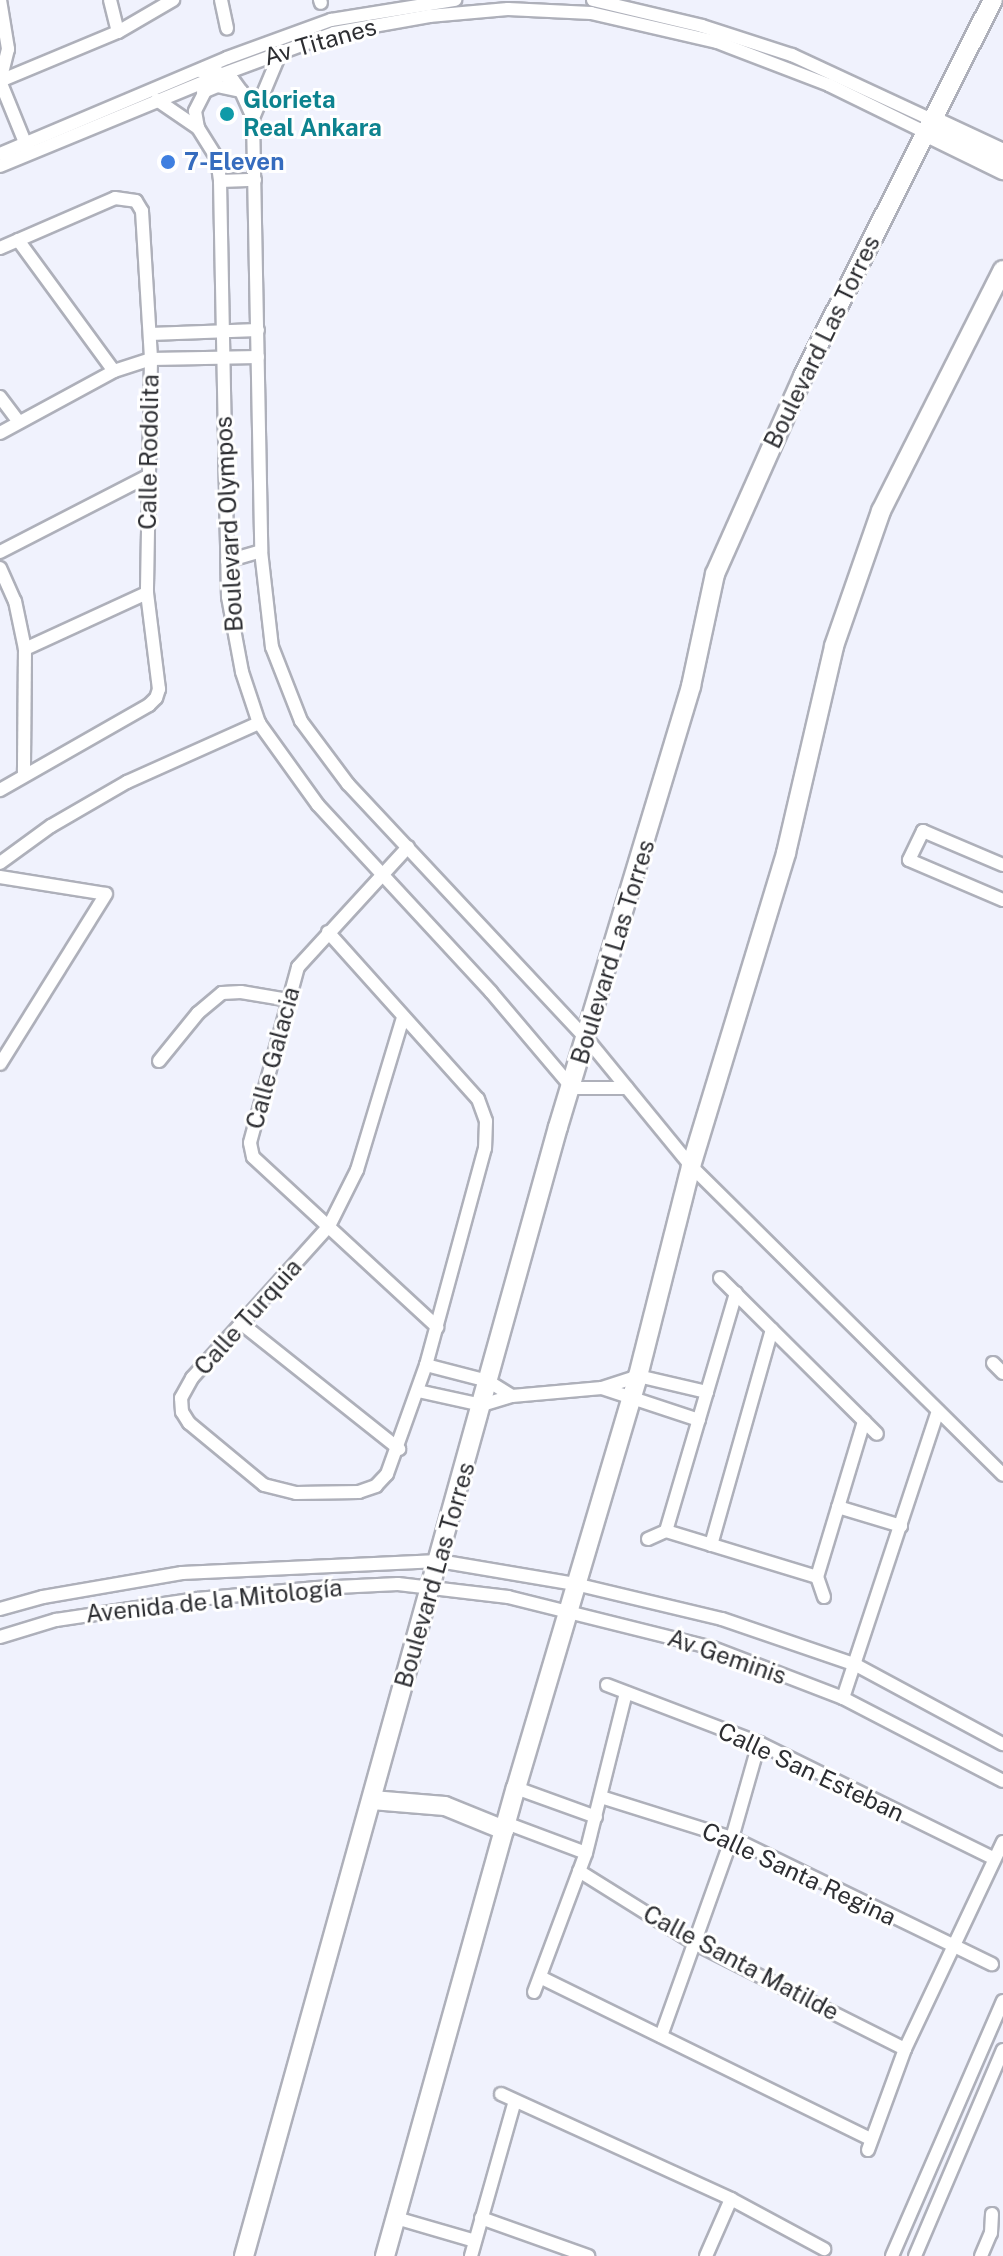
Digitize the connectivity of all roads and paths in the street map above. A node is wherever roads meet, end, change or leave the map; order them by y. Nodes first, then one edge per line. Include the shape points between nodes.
1 (0, 0) edge
2 (110, 0) edge
3 (173, 0) edge
4 (221, 0) edge
5 (455, 0) edge
6 (593, 0) edge
7 (993, 0) edge
8 (536, 4) edge
9 (507, 5) edge
10 (227, 28) dead end
11 (118, 32) junction
12 (281, 51) junction
13 (213, 74) junction
14 (0, 81) edge
15 (241, 91) junction
16 (203, 92) junction
17 (157, 100) junction
18 (253, 118) junction
19 (928, 126) junction
20 (198, 128) junction
21 (0, 138) edge
22 (27, 149) junction
23 (1003, 153) edge
24 (4, 158) edge
25 (1003, 170) edge
26 (255, 180) junction
27 (220, 181) junction
28 (18, 240) junction
29 (0, 248) edge
30 (1003, 270) edge
31 (258, 330) junction
32 (223, 331) junction
33 (150, 334) junction
34 (258, 357) junction
35 (223, 358) junction
36 (151, 359) junction
37 (114, 371) junction
38 (0, 397) edge
39 (19, 422) junction
40 (0, 433) edge
41 (148, 476) junction
42 (261, 551) junction
43 (0, 552) edge
44 (227, 561) junction
45 (0, 568) edge
46 (147, 593) junction
47 (25, 649) junction
48 (259, 723) junction
49 (24, 775) junction
50 (0, 790) edge
51 (408, 847) junction
52 (0, 863) edge
53 (1003, 865) edge
54 (0, 877) edge
55 (381, 877) junction
56 (1003, 900) edge
57 (328, 932) junction
58 (289, 1000) junction
59 (403, 1018) junction
60 (587, 1039) junction
61 (159, 1061) dead end
62 (0, 1064) edge
63 (572, 1088) junction
64 (627, 1088) junction
65 (691, 1166) junction
66 (329, 1226) junction
67 (720, 1278) dead end
68 (736, 1293) junction
69 (242, 1324) junction
70 (437, 1327) junction
71 (772, 1329) junction
72 (993, 1363) dead end
73 (426, 1365) junction
74 (1003, 1373) edge
75 (638, 1376) junction
76 (488, 1381) junction
77 (602, 1388) junction
78 (418, 1391) junction
79 (707, 1392) junction
80 (512, 1396) junction
81 (631, 1400) junction
82 (482, 1405) junction
83 (938, 1411) junction
84 (699, 1420) junction
85 (864, 1421) junction
86 (877, 1434) dead end
87 (399, 1449) junction
88 (1003, 1475) edge
89 (838, 1507) junction
90 (901, 1526) junction
91 (666, 1531) junction
92 (648, 1539) dead end
93 (711, 1545) junction
94 (439, 1561) junction
95 (817, 1577) junction
96 (575, 1584) junction
97 (431, 1588) junction
98 (824, 1597) dead end
99 (0, 1609) edge
100 (567, 1610) junction
101 (0, 1637) edge
102 (856, 1665) junction
103 (607, 1685) dead end
104 (626, 1693) junction
105 (843, 1698) junction
106 (759, 1743) junction
107 (1003, 1744) edge
108 (1003, 1781) edge
109 (516, 1788) junction
110 (601, 1797) junction
111 (372, 1800) junction
112 (596, 1817) junction
113 (505, 1827) junction
114 (732, 1838) junction
115 (1003, 1842) edge
116 (586, 1853) junction
117 (993, 1858) junction
118 (579, 1871) junction
119 (696, 1944) junction
120 (951, 1945) junction
121 (992, 1964) dead end
122 (542, 1978) junction
123 (534, 1992) dead end
124 (1003, 2002) edge
125 (661, 2036) junction
126 (905, 2049) junction
127 (1003, 2050) edge
128 (501, 2094) dead end
129 (515, 2101) junction
130 (731, 2199) junction
131 (992, 2214) dead end
132 (396, 2218) junction
133 (481, 2218) junction
134 (997, 2235) edge
135 (475, 2241) junction
136 (824, 2249) edge
137 (388, 2255) edge
138 (244, 2256) edge
139 (471, 2256) edge
140 (588, 2256) edge
141 (706, 2256) edge
142 (892, 2256) edge
143 (915, 2256) edge
144 (981, 2256) edge

1 - 14 street via 8,49
2 - 11 street
3 - 11 street
4 - 10 street
5 - 13 street, Av Titanes via 331,20 227,58
6 - 19 street via 792,55
7 - 19 main road, Boulevard Las Torres
8 - 9 street, Av Titanes
8 - 19 street, Av Titanes via 717,42
9 - 12 street, Av Titanes via 334,33
11 - 14 street
12 - 13 street, Av Titanes
12 - 18 street
13 - 15 street, Boulevard Olympos
13 - 16 street
13 - 17 street, Av Titanes
13 - 22 street, Av Titanes
14 - 22 street
15 - 16 street via 217,86
15 - 18 street, Boulevard Olympos
16 - 20 street via 195,111
17 - 20 street, Boulevard Olympos
17 - 22 street, Av Titanes
18 - 26 street, Boulevard Olympos
19 - 23 main road
19 - 25 main road
19 - 60 main road, Boulevard Las Torres via 803,376 715,574 691,686
20 - 27 street, Boulevard Olympos via 212,147
21 - 24 street
22 - 24 street, Av Titanes
26 - 27 street
26 - 31 street, Boulevard Olympos
27 - 32 street, Boulevard Olympos
28 - 29 street, Calle Rodolita
28 - 33 street, Calle Rodolita via 99,203 126,197 136,201 145,226
28 - 37 street
30 - 65 main road via 881,511 834,646 786,853
31 - 32 street
31 - 34 street, Boulevard Olympos
32 - 33 street
32 - 35 street, Boulevard Olympos
33 - 36 street, Calle Rodolita
34 - 35 street
34 - 42 street, Boulevard Olympos
35 - 36 street
35 - 44 street, Boulevard Olympos
36 - 37 street
36 - 41 street, Calle Rodolita
37 - 39 street
38 - 39 street
39 - 40 street
41 - 43 street
41 - 46 street, Calle Rodolita
42 - 44 street
42 - 51 street, Boulevard Olympos via 272,647 301,721 348,784
44 - 48 street, Boulevard Olympos via 233,638
45 - 47 street via 15,601
46 - 47 street
46 - 49 street, Calle Rodolita via 159,676 156,698
47 - 49 street
48 - 52 street via 127,782
48 - 55 street, Boulevard Olympos via 318,805
49 - 50 street, Calle Rodolita
51 - 55 street, Calle Galacia
51 - 60 street, Boulevard Olympos
53 - 56 street via 923,831 909,860
54 - 62 street via 106,894
55 - 57 street, Calle Galacia
55 - 63 street, Boulevard Olympos via 491,992
57 - 58 street, Calle Galacia via 298,967
57 - 59 street
58 - 61 street via 222,993 198,1013
58 - 66 street, Calle Galacia via 250,1143 253,1157
59 - 66 street, Calle Turquia via 357,1170
59 - 70 street, Calle Turquia via 478,1099 486,1121 485,1148
60 - 63 main road, Boulevard Las Torres
60 - 64 street, Boulevard Olympos
63 - 64 street
63 - 76 main road, Boulevard Las Torres
64 - 65 street, Boulevard Olympos
65 - 75 main road
65 - 83 street, Boulevard Olympos
66 - 69 street, Calle Turquia
66 - 70 street, Calle Galacia
67 - 68 street
68 - 71 street
68 - 79 street
69 - 87 street
69 - 87 street, Calle Turquia via 184,1387 182,1412 264,1485 296,1493 359,1492 376,1486
70 - 73 street, Calle Turquia
71 - 85 street
71 - 93 street
72 - 74 street
73 - 76 street
73 - 78 street, Calle Turquia
75 - 77 street
75 - 79 street
75 - 81 main road
76 - 80 street
76 - 82 main road, Boulevard Las Torres
77 - 80 street
77 - 81 street
78 - 82 street
78 - 87 street, Calle Turquia
79 - 84 street
80 - 82 street
81 - 84 street
81 - 96 main road
82 - 94 main road, Boulevard Las Torres
83 - 88 street, Boulevard Olympos
83 - 90 street
84 - 91 street
85 - 86 street
85 - 89 street
89 - 90 street
89 - 95 street
90 - 102 street
91 - 92 street
91 - 93 street
93 - 95 street
94 - 96 street, Av Geminis
94 - 97 main road, Boulevard Las Torres
94 - 99 street, Avenida de la Mitología via 182,1573
95 - 98 street
96 - 100 main road
96 - 102 street, Av Geminis via 722,1619
97 - 100 street, Av Geminis
97 - 101 street, Avenida de la Mitología via 398,1584 197,1599 56,1620
97 - 111 main road, Boulevard Las Torres
100 - 105 street, Av Geminis via 713,1648
100 - 109 main road
102 - 105 street
102 - 107 street, Av Geminis
103 - 104 street, Calle San Esteban
104 - 106 street, Calle San Esteban
104 - 110 street
105 - 108 street, Av Geminis
106 - 114 street
106 - 117 street, Calle San Esteban
109 - 112 street
109 - 113 main road
110 - 112 street
110 - 114 street, Calle Santa Regina
111 - 113 main road via 445,1806
111 - 138 main road, Boulevard Las Torres
112 - 116 street
113 - 116 street
113 - 132 main road
114 - 119 street
114 - 120 street, Calle Santa Regina
115 - 117 street
116 - 118 street
117 - 120 street
118 - 119 street, Calle Santa Matilde
118 - 122 street
119 - 125 street
119 - 126 street, Calle Santa Matilde
120 - 121 street, Calle Santa Regina
120 - 126 street
122 - 123 street
122 - 125 street
124 - 142 street
125 - 126 street via 870,2144
127 - 143 street
128 - 129 street
129 - 130 street
129 - 133 street
130 - 136 street
130 - 141 street
131 - 134 street
132 - 135 street
132 - 137 main road
133 - 135 street
133 - 140 street
134 - 144 street
135 - 139 street

